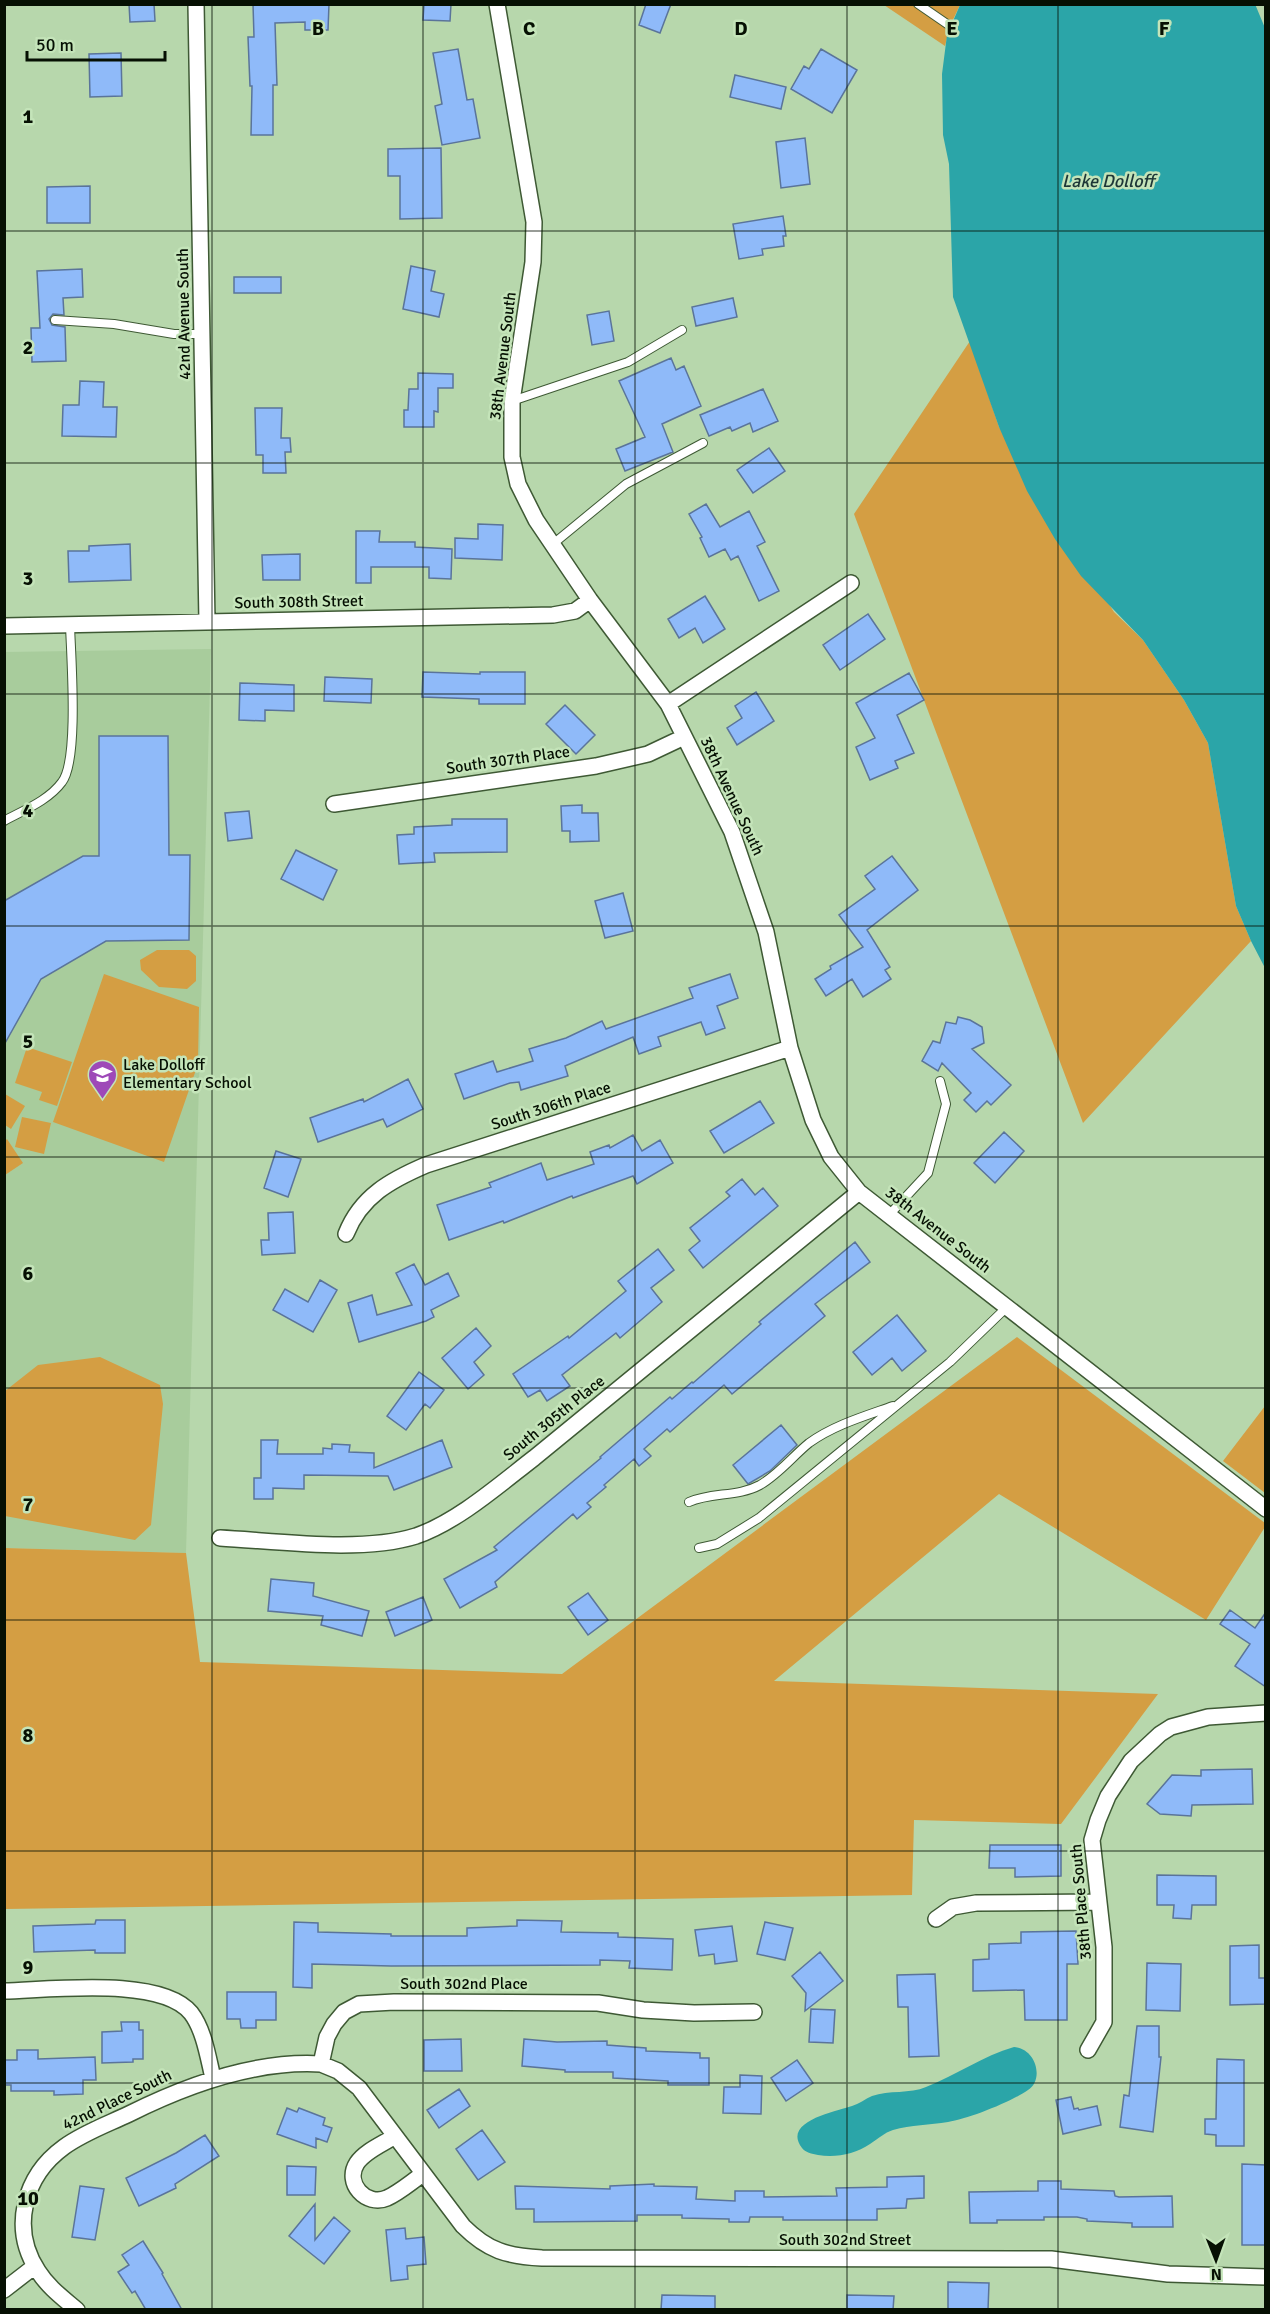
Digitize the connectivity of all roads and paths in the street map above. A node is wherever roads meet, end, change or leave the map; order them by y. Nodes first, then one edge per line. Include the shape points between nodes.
1 (196, 4) edge
2 (497, 4) edge
3 (918, 4) edge
4 (950, 26) dead end
5 (55, 320) dead end
6 (682, 330) dead end
7 (202, 334) junction
8 (512, 401) junction
9 (703, 443) dead end
10 (553, 544) junction
11 (851, 583) dead end
12 (590, 600) junction
13 (207, 622) junction
14 (70, 625) junction
15 (4, 626) edge
16 (668, 704) junction
17 (684, 737) junction
18 (334, 804) dead end
19 (4, 821) edge
20 (790, 1048) junction
21 (940, 1081) dead end
22 (859, 1192) junction
23 (889, 1215) junction
24 (346, 1234) dead end
25 (1007, 1307) junction
26 (900, 1403) junction
27 (689, 1502) dead end
28 (1266, 1509) edge
29 (220, 1538) dead end
30 (699, 1548) dead end
31 (1266, 1713) edge
32 (1098, 1902) junction
33 (936, 1920) dead end
34 (4, 1991) edge
35 (754, 2012) dead end
36 (1088, 2050) dead end
37 (321, 2064) junction
38 (213, 2078) junction
39 (395, 2136) junction
40 (423, 2174) junction
41 (36, 2266) junction
42 (1266, 2277) edge
43 (4, 2290) edge
44 (71, 2305) edge
45 (52, 2310) edge

1 - 7 street, 42nd Avenue South
2 - 8 street, 38th Avenue South via 534,222 533,262
3 - 4 lane
5 - 7 lane
6 - 8 lane via 628,362
7 - 13 street, 42nd Avenue South
8 - 10 street, 38th Avenue South via 514,472 524,498
9 - 10 lane via 626,484
10 - 12 street, 38th Avenue South
11 - 16 street
12 - 13 street, South 308th Street via 575,611 553,615
12 - 16 street, 38th Avenue South
13 - 14 street, South 308th Street
14 - 15 street, South 308th Street
14 - 19 lane via 72,745 68,773 53,792
16 - 17 street, 38th Avenue South
17 - 18 street, South 307th Place via 648,754 596,766
17 - 20 street, 38th Avenue South via 732,832 752,885
20 - 22 street, 38th Avenue South via 823,1141 841,1172
20 - 24 street, South 306th Place via 426,1165 391,1181 368,1198
21 - 23 lane via 946,1104 928,1173
22 - 23 street, 38th Avenue South
22 - 29 street, South 305th Place via 534,1458 450,1519 416,1536 380,1544
23 - 25 street, 38th Avenue South
25 - 26 lane
25 - 28 street, 38th Avenue South
26 - 27 lane via 831,1429 759,1485
26 - 30 lane via 759,1518 717,1544
31 - 32 street, 38th Place South via 1226,1714 1183,1723 1160,1734 1131,1761 1108,1796 1092,1840
32 - 33 street via 976,1903 953,1907
32 - 36 street, 38th Place South via 1104,1947 1104,2022
34 - 38 street via 119,1988 170,1998 181,2004 197,2023
35 - 37 street, South 302nd Place via 694,2013 598,2003 359,2004 344,2012 334,2024
37 - 38 street via 296,2064
37 - 39 street, South 302nd Street via 338,2071 359,2088
38 - 41 street, 42nd Place South via 165,2096 66,2145 48,2161 32,2181 25,2207 26,2239
39 - 40 street, South 302nd Street
39 - 40 street via 358,2161 352,2176 358,2191 371,2200 387,2198
40 - 42 street, South 302nd Street via 463,2226 484,2244 501,2253 520,2256 1051,2259 1168,2274
41 - 43 street
41 - 44 street, 42nd Place South
44 - 45 street, 42nd Place South

